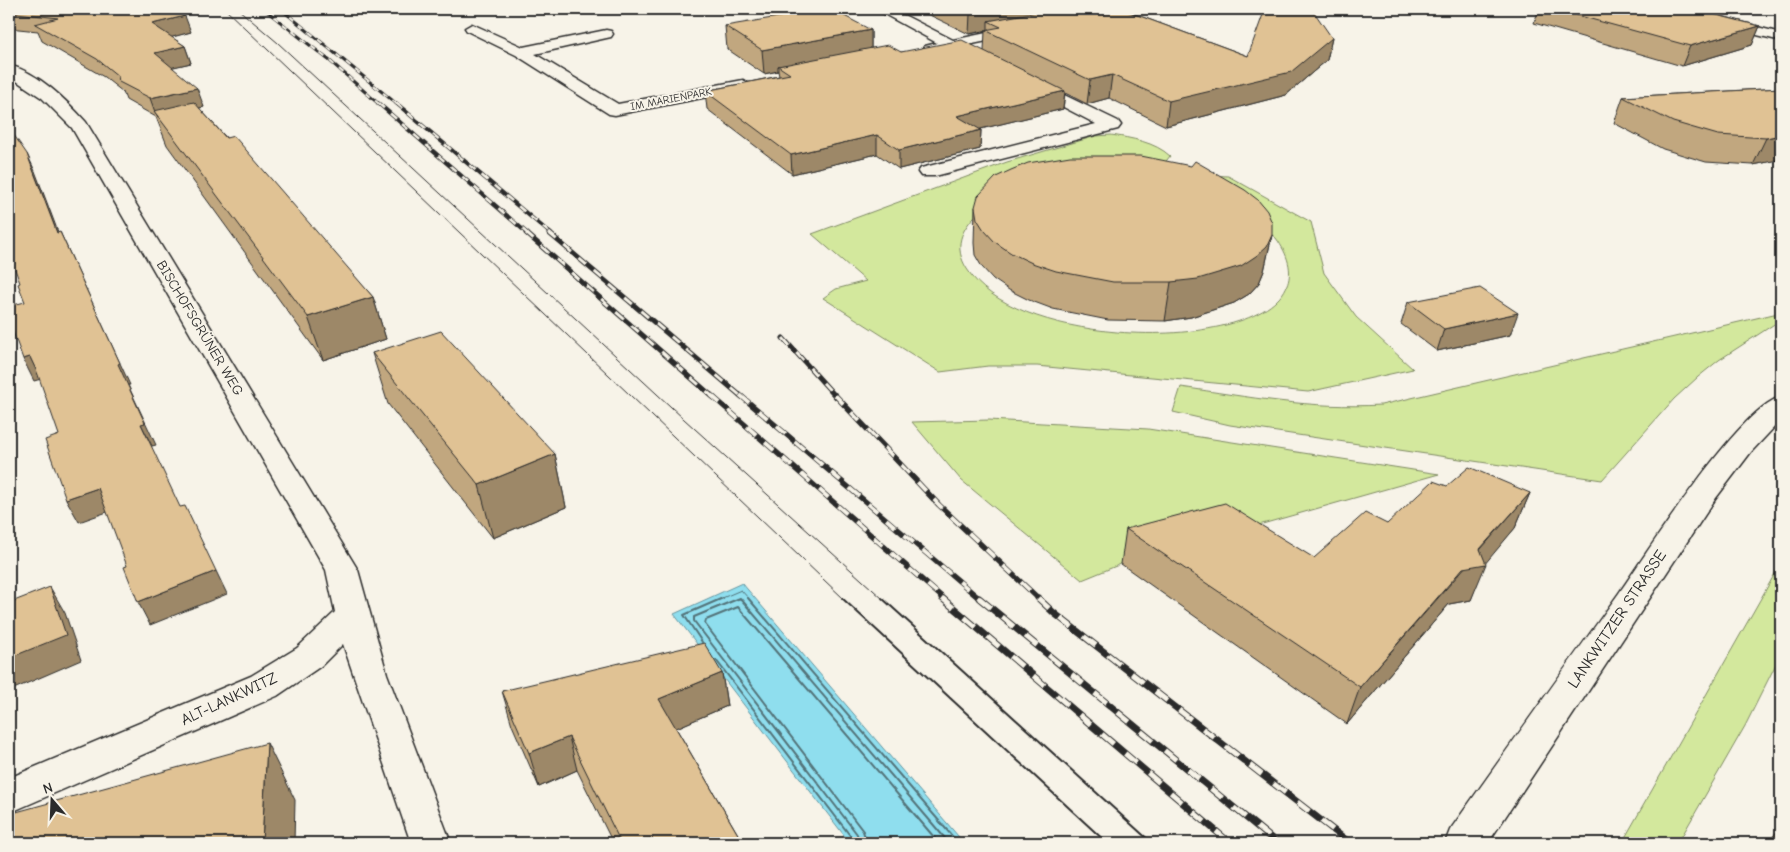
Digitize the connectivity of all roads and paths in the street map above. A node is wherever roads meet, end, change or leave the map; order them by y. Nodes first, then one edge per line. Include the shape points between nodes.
1 (882, 9) edge
2 (1670, 9) edge
3 (472, 28) dead end
4 (1032, 28) edge
5 (606, 34) dead end
6 (1781, 37) edge
7 (955, 47) junction
8 (521, 52) junction
9 (914, 52) edge
10 (977, 58) edge
11 (9, 70) edge
12 (1019, 78) edge
13 (761, 82) edge
14 (928, 172) dead end
15 (1781, 405) edge
16 (351, 616) junction
17 (9, 796) edge
18 (431, 843) edge
19 (1465, 843) edge

1 - 7 street
2 - 6 street
3 - 8 street, IM MARIENPARK
4 - 7 street
5 - 8 street
7 - 9 street
7 - 10 street
8 - 13 street, IM MARIENPARK via 615,110
11 - 16 street, BISCHOFSGRÜNER WEG via 53,97 80,126 342,570
12 - 14 street via 1112,124
15 - 19 street, LANKWITZER STRASSE via 1724,466
16 - 17 street, ALT-LANKWITZ via 309,657 264,686
16 - 18 street

